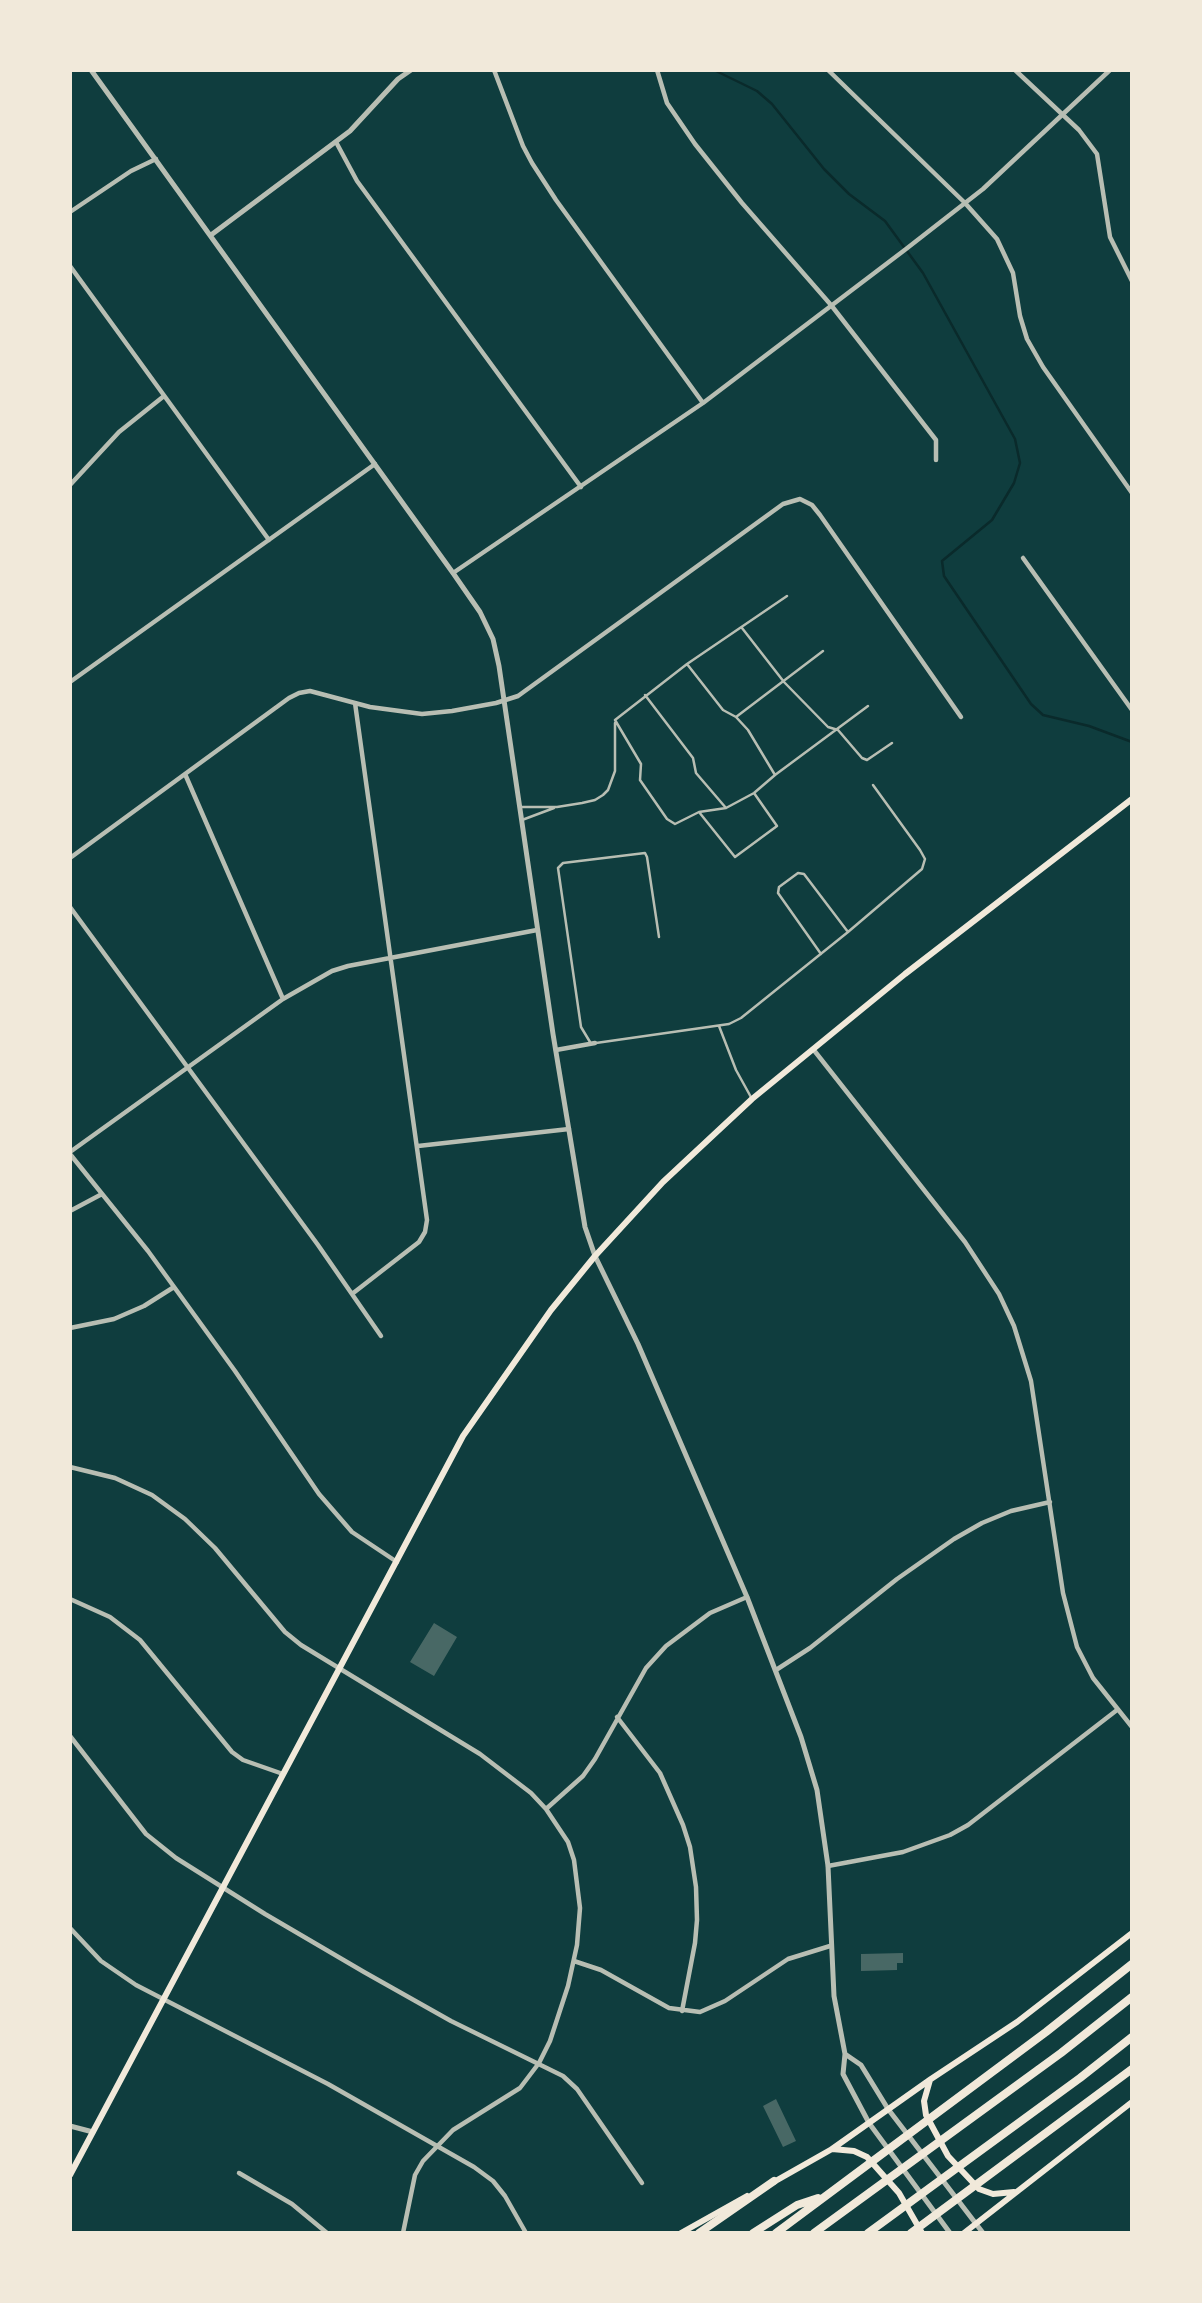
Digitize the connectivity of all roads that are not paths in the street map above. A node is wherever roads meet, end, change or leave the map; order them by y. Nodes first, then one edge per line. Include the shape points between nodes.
1 (91, 70) edge
2 (411, 70) edge
3 (494, 70) edge
4 (657, 70) edge
5 (828, 70) edge
6 (1015, 70) edge
7 (1110, 70) edge
8 (1063, 115) junction
9 (336, 142) junction
10 (156, 159) junction
11 (965, 203) junction
12 (70, 212) edge
13 (211, 235) junction
14 (70, 266) edge
15 (1132, 281) edge
16 (831, 305) junction
17 (164, 396) junction
18 (703, 403) junction
19 (936, 460) dead end
20 (376, 464) junction
21 (70, 485) edge
22 (581, 487) junction
23 (1132, 493) edge
24 (269, 540) junction
25 (1023, 558) dead end
26 (453, 573) junction
27 (787, 596) dead end
28 (742, 628) junction
29 (823, 651) dead end
30 (687, 664) junction
31 (70, 682) edge
32 (784, 682) junction
33 (645, 695) junction
34 (504, 702) junction
35 (355, 703) junction
36 (868, 706) dead end
37 (1132, 710) edge
38 (736, 717) junction
39 (961, 717) dead end
40 (615, 720) junction
41 (838, 730) junction
42 (892, 743) dead end
43 (185, 774) junction
44 (775, 775) junction
45 (873, 785) dead end
46 (754, 793) junction
47 (1132, 799) edge
48 (520, 807) junction
49 (557, 807) junction
50 (726, 808) junction
51 (699, 811) junction
52 (522, 820) junction
53 (70, 858) edge
54 (70, 907) edge
55 (537, 930) junction
56 (848, 932) junction
57 (659, 937) dead end
58 (821, 954) junction
59 (390, 957) junction
60 (283, 999) junction
61 (719, 1026) junction
62 (595, 1043) junction
63 (813, 1049) junction
64 (556, 1050) junction
65 (187, 1068) junction
66 (752, 1099) junction
67 (569, 1129) junction
68 (418, 1146) junction
69 (70, 1153) edge
70 (102, 1194) junction
71 (70, 1211) edge
72 (595, 1256) junction
73 (174, 1287) junction
74 (352, 1294) junction
75 (70, 1328) edge
76 (380, 1336) dead end
77 (70, 1467) edge
78 (1050, 1502) junction
79 (397, 1562) junction
80 (747, 1597) junction
81 (70, 1599) edge
82 (339, 1668) junction
83 (776, 1670) junction
84 (1117, 1710) junction
85 (617, 1717) junction
86 (1132, 1727) edge
87 (70, 1736) edge
88 (283, 1774) junction
89 (546, 1809) junction
90 (828, 1866) junction
91 (223, 1888) junction
92 (70, 1928) edge
93 (1132, 1933) edge
94 (830, 1947) junction
95 (574, 1961) junction
96 (1132, 1964) edge
97 (1132, 1997) edge
98 (163, 1999) junction
99 (682, 2011) junction
100 (1132, 2037) edge
101 (845, 2054) junction
102 (539, 2063) junction
103 (1132, 2069) edge
104 (931, 2079) junction
105 (1132, 2102) edge
106 (888, 2109) junction
107 (869, 2123) junction
108 (70, 2126) edge
109 (93, 2132) junction
110 (438, 2145) junction
111 (832, 2149) junction
112 (239, 2173) dead end
113 (70, 2175) edge
114 (774, 2181) junction
115 (642, 2183) dead end
116 (1016, 2191) junction
117 (827, 2196) junction
118 (976, 2223) junction
119 (327, 2233) edge
120 (403, 2233) edge
121 (526, 2233) edge
122 (681, 2233) edge
123 (699, 2233) edge
124 (753, 2233) edge
125 (776, 2233) edge
126 (814, 2233) edge
127 (867, 2233) edge
128 (911, 2233) edge
129 (922, 2233) edge
130 (950, 2233) edge
131 (964, 2233) edge
132 (984, 2233) edge

1 - 10 street
2 - 9 street
3 - 18 street via 532,163
4 - 16 street via 667,103 695,144
5 - 11 street
6 - 8 street
7 - 8 street
8 - 11 street
8 - 15 street via 1097,154 1110,237
9 - 13 street
9 - 22 street via 357,181
10 - 12 street
10 - 13 street
11 - 16 street
11 - 23 street via 1007,256 1027,339 1043,367
13 - 20 street
14 - 17 street
16 - 18 street
16 - 19 street via 936,440
17 - 21 street via 120,432
17 - 24 street
18 - 22 street
20 - 24 street
20 - 26 street
22 - 26 street
24 - 31 street
25 - 37 street
26 - 34 street via 492,639
27 - 28 lane
28 - 30 lane
28 - 32 lane
29 - 32 lane
30 - 33 lane
30 - 38 lane via 723,710
32 - 38 lane
32 - 41 lane via 828,727
33 - 40 lane
33 - 50 lane via 693,758 696,773
34 - 35 street via 422,713
34 - 39 street via 783,504 800,499 820,515
34 - 48 street
35 - 43 street via 310,691 299,693
35 - 59 street
36 - 41 lane
38 - 44 lane
40 - 49 lane via 615,771 608,790 595,800
40 - 51 lane via 641,764 640,780 667,819 675,824
41 - 42 lane via 867,761
41 - 44 lane
43 - 53 street
43 - 60 street
44 - 46 lane
45 - 56 lane via 920,850 925,864
46 - 50 lane
46 - 51 lane via 777,826 735,857
47 - 63 main road
48 - 49 lane
48 - 52 street
49 - 52 lane
50 - 51 lane
52 - 55 street
54 - 65 street
55 - 59 street
55 - 64 street
56 - 58 lane
56 - 58 lane via 804,874 797,873 779,887 778,893
57 - 62 lane via 645,853 563,863 558,868 581,1027 589,1042
58 - 61 lane via 741,1018
59 - 60 street via 332,971
59 - 68 street
60 - 65 street
61 - 62 lane
61 - 66 lane
62 - 64 street
63 - 66 main road
63 - 78 street via 965,1241 999,1294 1025,1357
64 - 67 street
65 - 69 street
65 - 74 street
66 - 72 main road via 672,1173
67 - 68 street
67 - 72 street via 585,1227
68 - 74 street via 425,1232 412,1248
69 - 70 street
70 - 71 street
70 - 73 street
72 - 79 main road via 551,1310 463,1436
72 - 80 street
73 - 75 street via 114,1319
73 - 79 street via 337,1517
74 - 76 street
77 - 82 street via 115,1478 152,1495 185,1519 285,1632
78 - 83 street via 1011,1511 954,1539
78 - 84 street via 1063,1593 1077,1647
79 - 82 main road
80 - 83 street
80 - 85 street via 710,1613 666,1646 646,1668
81 - 88 street via 110,1618 140,1640 232,1752
82 - 88 main road
82 - 89 street via 480,1754
83 - 90 street via 817,1790
84 - 86 street
84 - 90 street via 950,1835 903,1852
85 - 89 street via 583,1776
85 - 99 street via 660,1773 690,1847 697,1920
87 - 91 street via 146,1834
88 - 91 main road
89 - 95 street via 575,1860 580,1908
90 - 94 street
91 - 98 main road
91 - 102 street via 374,1979
92 - 98 street via 115,1972
93 - 104 main road via 1017,2022
94 - 99 street via 788,1959 709,2009
94 - 101 street
95 - 99 street
95 - 102 street
96 - 117 highway
97 - 126 highway
98 - 109 main road
98 - 110 street
100 - 127 highway
101 - 106 street via 861,2066
101 - 107 street via 843,2074
102 - 110 street via 520,2088 469,2118
102 - 115 street via 577,2090
103 - 128 highway
104 - 106 main road
104 - 116 main road via 924,2101 926,2115 948,2156 979,2189 993,2194
105 - 116 main road
106 - 107 main road
106 - 118 street
107 - 111 main road
107 - 130 street
108 - 109 street
109 - 113 main road
110 - 120 street via 415,2175
110 - 121 street via 492,2181
111 - 114 main road
111 - 129 main road via 867,2157 899,2193
112 - 119 street via 292,2204
114 - 122 main road
114 - 123 highway
116 - 118 main road
117 - 124 highway via 797,2206
117 - 125 highway
118 - 131 main road
118 - 132 street

